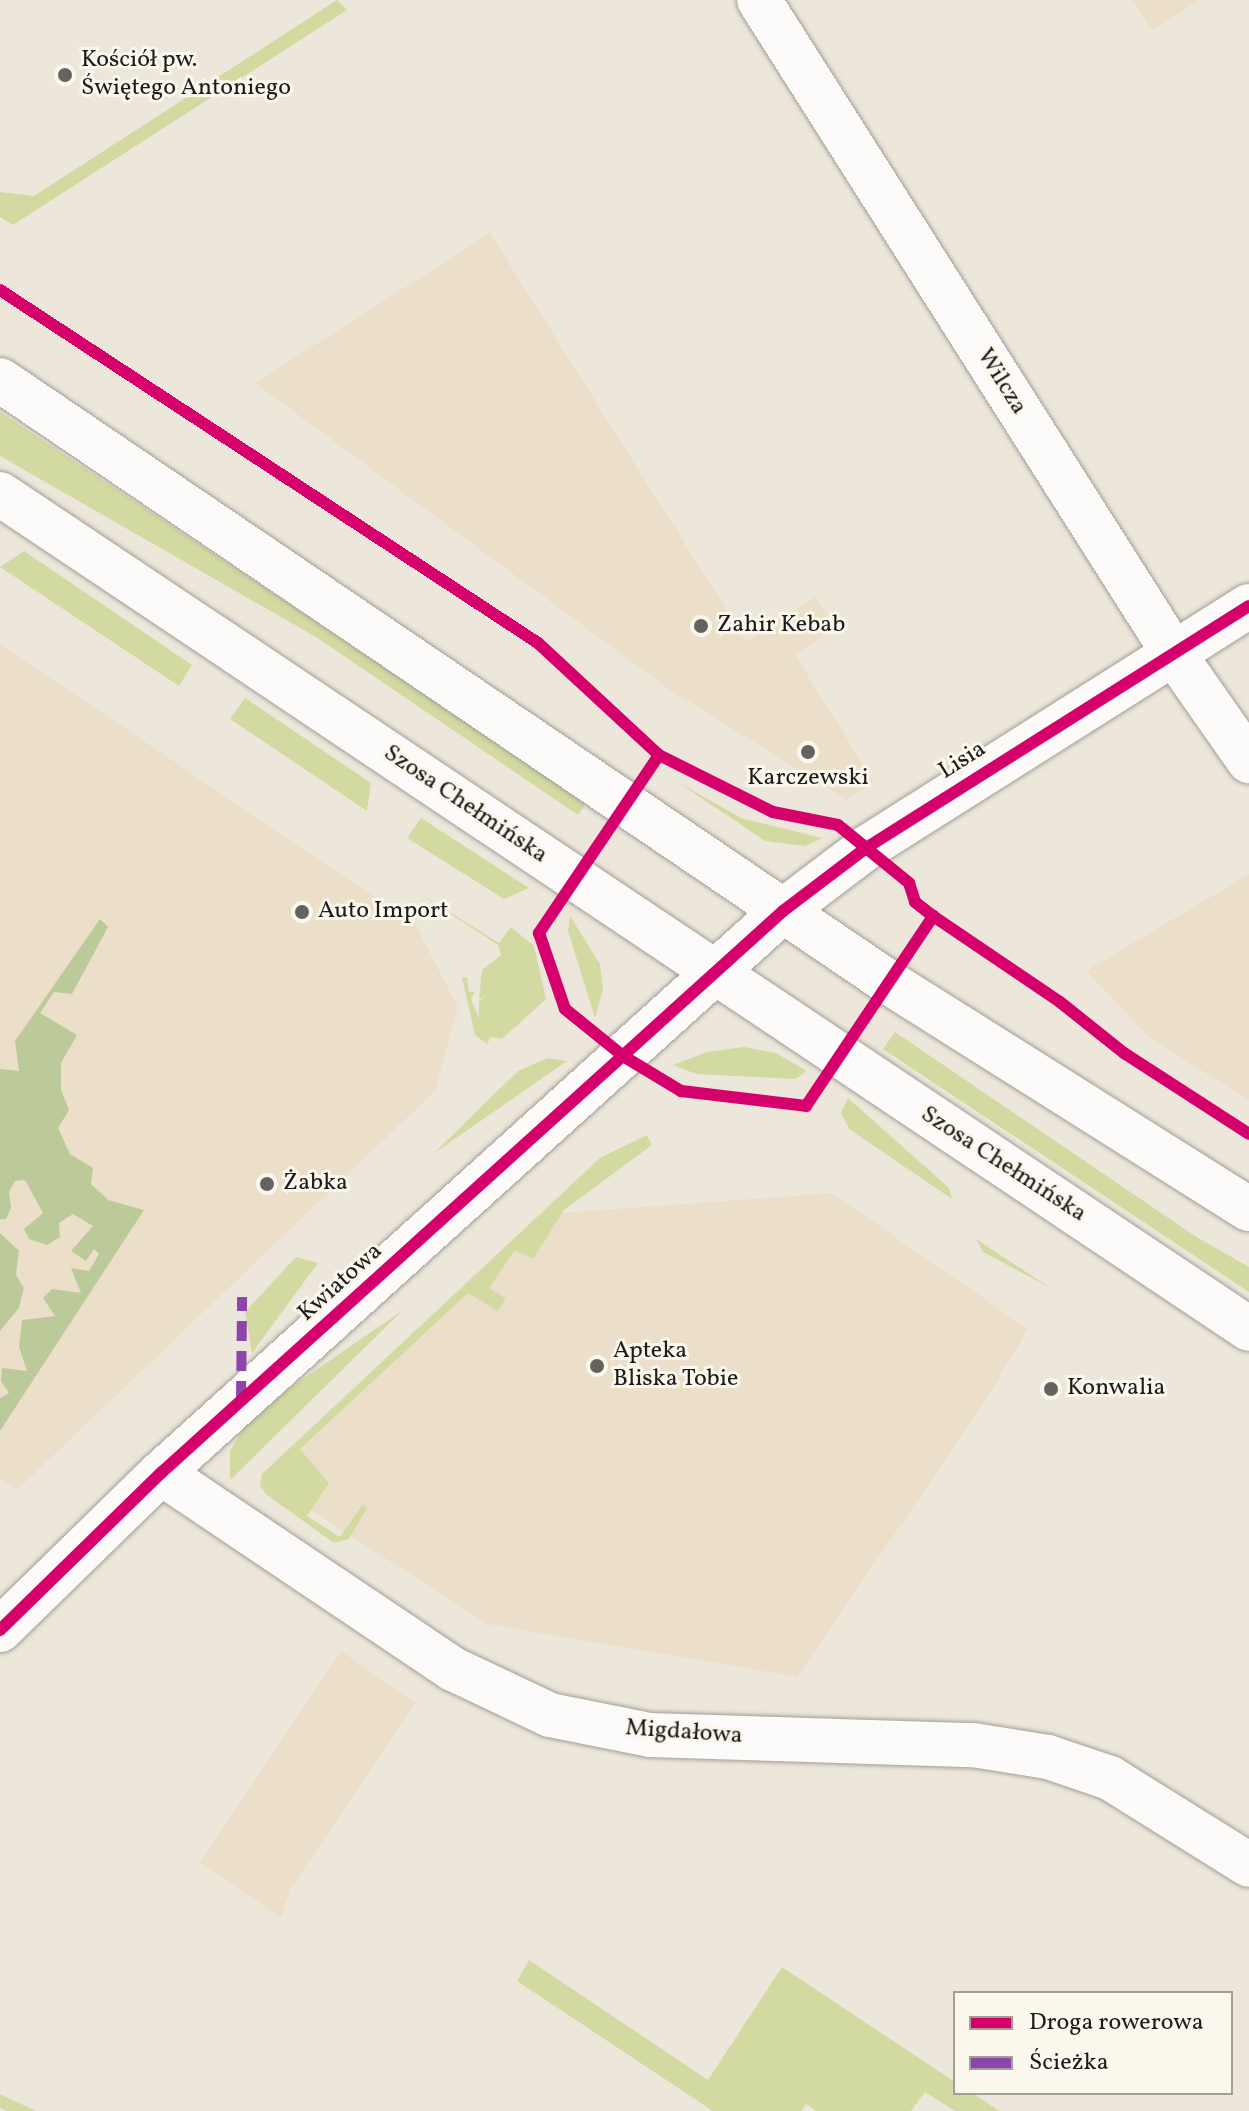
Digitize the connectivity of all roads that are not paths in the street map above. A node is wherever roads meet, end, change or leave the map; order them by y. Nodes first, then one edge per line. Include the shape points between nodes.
1 (759, 0) edge
2 (0, 380) edge
3 (0, 494) edge
4 (1249, 606) edge
5 (1174, 654) junction
6 (1249, 761) edge
7 (783, 911) junction
8 (713, 971) junction
9 (1249, 1209) edge
10 (1249, 1329) edge
11 (161, 1473) junction
12 (66, 1564) junction
13 (0, 1608) edge
14 (0, 1630) edge
15 (1249, 1865) edge

1 - 5 street, Wilcza
2 - 7 street
3 - 8 street, Szosa Chełmińska
4 - 5 street, Lisia
5 - 6 street, Wilcza
5 - 7 street, Lisia via 866,848
7 - 8 street, Lisia
7 - 9 street
8 - 10 street, Szosa Chełmińska
8 - 11 street, Kwiatowa via 579,1099
11 - 12 street, Kwiatowa
11 - 15 street, Migdałowa via 453,1669 550,1715 650,1735 973,1745 1048,1757 1110,1778
12 - 13 street, Kwiatowa
12 - 14 street, Kwiatowa

